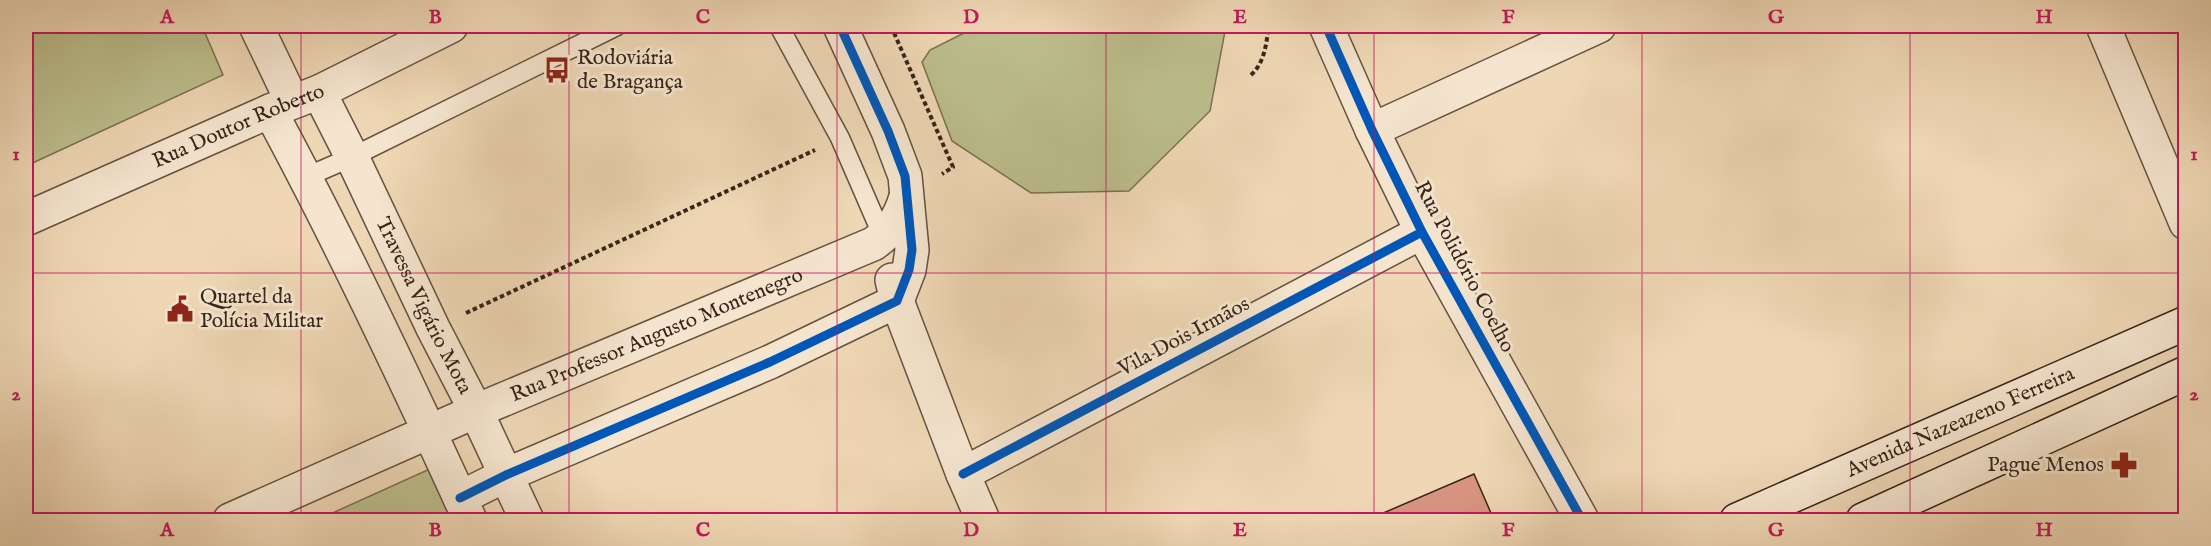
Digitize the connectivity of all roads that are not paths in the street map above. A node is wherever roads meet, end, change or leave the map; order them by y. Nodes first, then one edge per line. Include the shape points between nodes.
1 (256, 26) edge
2 (451, 26) edge
3 (617, 26) edge
4 (779, 26) edge
5 (840, 26) edge
6 (1326, 26) edge
7 (1599, 26) edge
8 (2103, 26) edge
9 (294, 101) junction
10 (1372, 130) junction
11 (352, 157) junction
12 (306, 177) junction
13 (906, 197) junction
14 (26, 219) edge
15 (2186, 223) edge
16 (1422, 232) junction
17 (883, 237) junction
18 (897, 301) junction
19 (2186, 323) edge
20 (2186, 373) edge
21 (476, 411) junction
22 (429, 431) junction
23 (963, 474) junction
24 (506, 475) junction
25 (465, 509) edge
26 (230, 520) edge
27 (527, 520) edge
28 (983, 520) edge
29 (1582, 520) edge
30 (1737, 520) edge
31 (1863, 520) edge

1 - 9 street, Travessa Vigário Mota
2 - 9 street, Rua Doutor Roberto
3 - 11 lane
4 - 17 lane via 840,138
5 - 13 street via 888,131 905,176
6 - 10 street, Rua Polidório Coelho
7 - 10 street
8 - 15 street
9 - 11 street, Travessa Vigário Mota
9 - 12 street, Travessa Vigário Mota
9 - 14 street, Rua Doutor Roberto
10 - 16 street, Rua Polidório Coelho
11 - 12 lane
11 - 21 street, Travessa Vigário Mota
12 - 22 street, Travessa Vigário Mota
13 - 17 street via 894,225
13 - 18 street via 912,250
16 - 23 street, Vila Dois Irmãos
16 - 29 street, Rua Polidório Coelho
17 - 18 street
17 - 21 street, Rua Professor Augusto Montenegro
18 - 23 street
18 - 24 street via 770,362
19 - 30 street, Avenida Nazeazeno Ferreira
20 - 31 street
21 - 22 street, Rua Professor Augusto Montenegro
21 - 24 street, Travessa Vigário Mota
22 - 25 street, Travessa Vigário Mota
22 - 26 street, Rua Professor Augusto Montenegro
23 - 28 street
24 - 25 street
24 - 27 street, Travessa Vigário Mota

